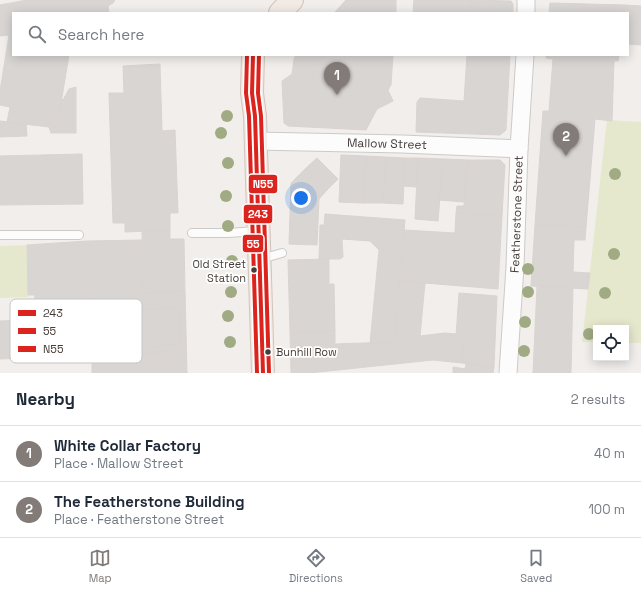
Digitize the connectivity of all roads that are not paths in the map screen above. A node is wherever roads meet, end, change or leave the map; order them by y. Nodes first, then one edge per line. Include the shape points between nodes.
1 (292, 0) edge
2 (526, 0) edge
3 (281, 12) edge
4 (526, 12) edge
5 (253, 56) edge
6 (525, 56) edge
7 (256, 141) junction
8 (519, 149) junction
9 (259, 231) junction
10 (192, 233) dead end
11 (0, 235) edge
12 (79, 235) dead end
13 (282, 253) dead end
14 (260, 259) junction
15 (263, 373) edge
16 (508, 373) edge

1 - 3 main road
2 - 4 street
5 - 7 main road via 252,93
6 - 8 street, Featherstone Street
7 - 8 street, Mallow Street
7 - 9 main road
8 - 16 street, Featherstone Street
9 - 10 lane
9 - 14 main road
11 - 12 lane
13 - 14 lane
14 - 15 main road

